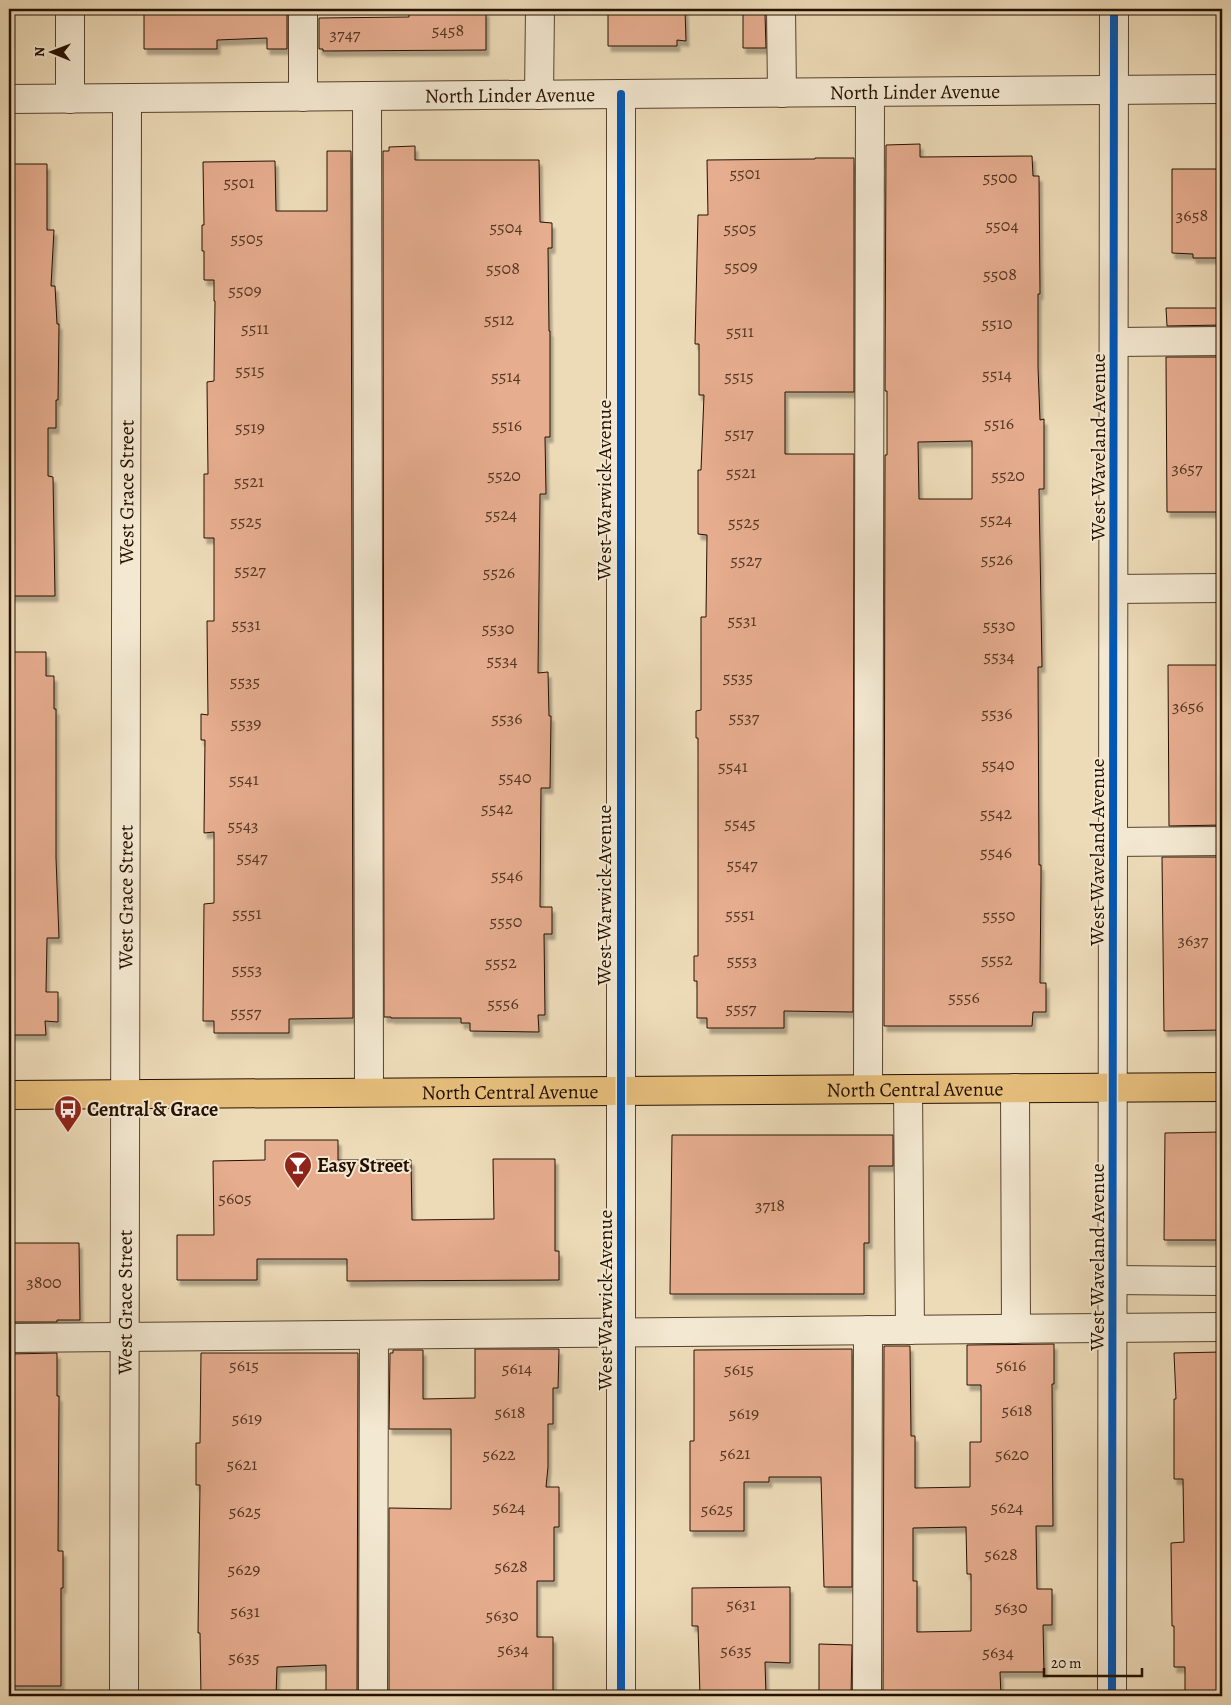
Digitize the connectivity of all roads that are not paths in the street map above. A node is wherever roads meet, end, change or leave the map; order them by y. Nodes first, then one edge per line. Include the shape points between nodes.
1 (70, 9) edge
2 (303, 9) edge
3 (540, 9) edge
4 (781, 9) edge
5 (1114, 9) edge
6 (1222, 89) edge
7 (1115, 90) junction
8 (870, 92) junction
9 (782, 93) junction
10 (621, 94) junction
11 (539, 95) junction
12 (366, 96) junction
13 (303, 97) junction
14 (9, 99) edge
15 (70, 99) junction
16 (127, 99) junction
17 (1222, 341) edge
18 (1114, 342) junction
19 (1222, 588) edge
20 (1114, 589) junction
21 (1222, 841) edge
22 (1113, 842) junction
23 (1222, 1087) edge
24 (1015, 1088) junction
25 (1113, 1088) junction
26 (868, 1089) junction
27 (908, 1089) junction
28 (621, 1091) junction
29 (369, 1092) junction
30 (126, 1094) junction
31 (9, 1095) edge
32 (1113, 1280) junction
33 (1221, 1281) edge
34 (1222, 1327) edge
35 (1112, 1328) junction
36 (1016, 1329) junction
37 (868, 1330) junction
38 (910, 1330) junction
39 (622, 1333) junction
40 (374, 1335) junction
41 (125, 1337) junction
42 (9, 1338) edge
43 (124, 1696) edge
44 (373, 1696) edge
45 (621, 1696) edge
46 (867, 1696) edge
47 (1112, 1696) edge

1 - 15 street
2 - 13 street
3 - 11 street
4 - 9 street
5 - 7 street, West Waveland Avenue
6 - 7 street, North Linder Avenue
7 - 8 street, North Linder Avenue
7 - 18 street, West Waveland Avenue
8 - 9 street, North Linder Avenue
8 - 26 street
9 - 10 street, North Linder Avenue
10 - 11 street, North Linder Avenue
10 - 28 street, West Warwick Avenue
11 - 12 street, North Linder Avenue
12 - 13 street, North Linder Avenue
12 - 29 street
13 - 16 street, North Linder Avenue
14 - 15 street, North Linder Avenue
15 - 16 street, North Linder Avenue
16 - 30 street, West Grace Street
17 - 18 street
18 - 20 street, West Waveland Avenue
19 - 20 street
20 - 22 street, West Waveland Avenue
21 - 22 street
22 - 25 street, West Waveland Avenue
23 - 25 main road, North Central Avenue
24 - 25 main road, North Central Avenue
24 - 27 main road, North Central Avenue
24 - 36 street
25 - 32 street, West Waveland Avenue
26 - 27 main road, North Central Avenue
26 - 28 main road, North Central Avenue
27 - 38 street
28 - 29 main road, North Central Avenue
28 - 39 street, West Warwick Avenue
29 - 30 main road, North Central Avenue
30 - 31 main road, North Central Avenue
30 - 41 street, West Grace Street
32 - 33 street
32 - 35 street, West Waveland Avenue
34 - 35 street
35 - 36 street
35 - 47 street, West Waveland Avenue
36 - 38 street
37 - 38 street
37 - 39 street
37 - 46 street
39 - 40 street
39 - 45 street, West Warwick Avenue
40 - 41 street
40 - 44 street
41 - 42 street
41 - 43 street, West Grace Street

